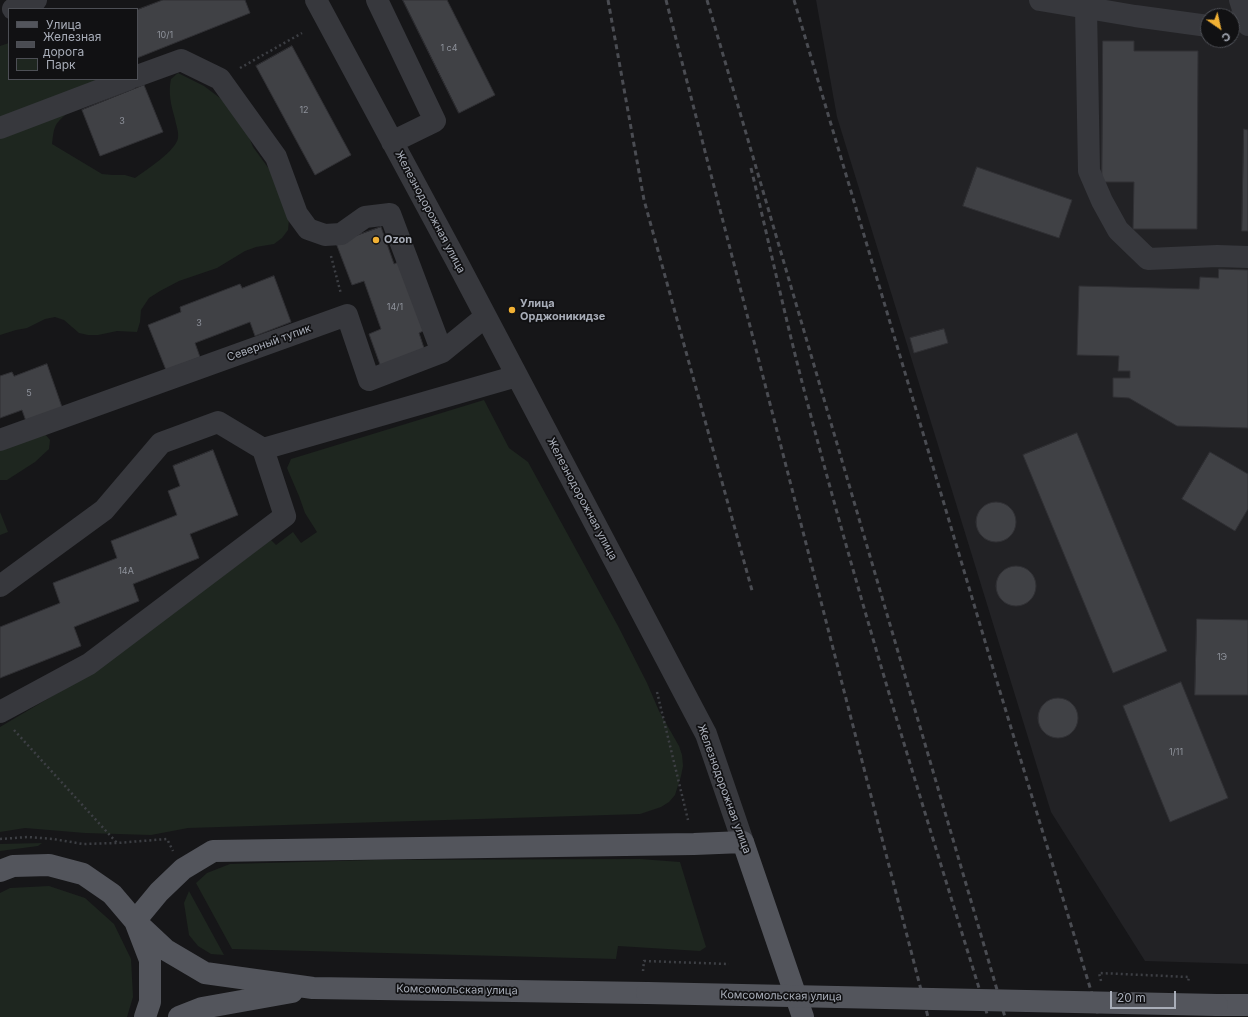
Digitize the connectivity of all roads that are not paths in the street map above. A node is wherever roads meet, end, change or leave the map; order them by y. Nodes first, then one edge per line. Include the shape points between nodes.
1 (36, 0) edge
2 (377, 0) edge
3 (1040, 0) edge
4 (1240, 0) edge
5 (321, 2) edge
6 (16, 8) edge
7 (1086, 8) junction
8 (1200, 25) edge
9 (1248, 25) edge
10 (138, 76) edge
11 (126, 80) edge
12 (0, 128) edge
13 (392, 142) junction
14 (1248, 257) edge
15 (486, 317) junction
16 (442, 352) junction
17 (517, 376) junction
18 (0, 440) edge
19 (263, 449) junction
20 (0, 586) edge
21 (5, 719) edge
22 (743, 842) junction
23 (4, 868) edge
24 (135, 921) junction
25 (313, 988) junction
26 (1248, 1005) edge
27 (145, 1017) edge
28 (179, 1017) edge
29 (803, 1017) edge

1 - 6 street
2 - 13 street via 435,121
3 - 7 street
4 - 9 street
5 - 13 street, Железнодорожная улица
7 - 8 street
7 - 14 street via 1089,171 1118,230 1148,259
10 - 16 street via 181,60 220,79 276,157 297,214 308,229 325,234 341,234 365,217 390,214
11 - 12 street
13 - 15 street, Железнодорожная улица
15 - 16 street
15 - 17 street, Железнодорожная улица
16 - 18 street, Северный тупик via 369,380 347,315
17 - 19 street
17 - 22 street, Железнодорожная улица via 706,734
19 - 20 street via 218,422 161,444 104,510
19 - 21 street via 285,516 90,664
22 - 24 main road via 213,851 183,869 159,892
22 - 29 main road, Железнодорожная улица
23 - 24 main road via 49,865 83,874 112,894
24 - 25 main road, Комсомольская улица via 166,950 205,973
24 - 27 main road via 150,960 150,1002
25 - 26 main road, Комсомольская улица, bridge
25 - 28 main road, Комсомольская улица via 202,1008

